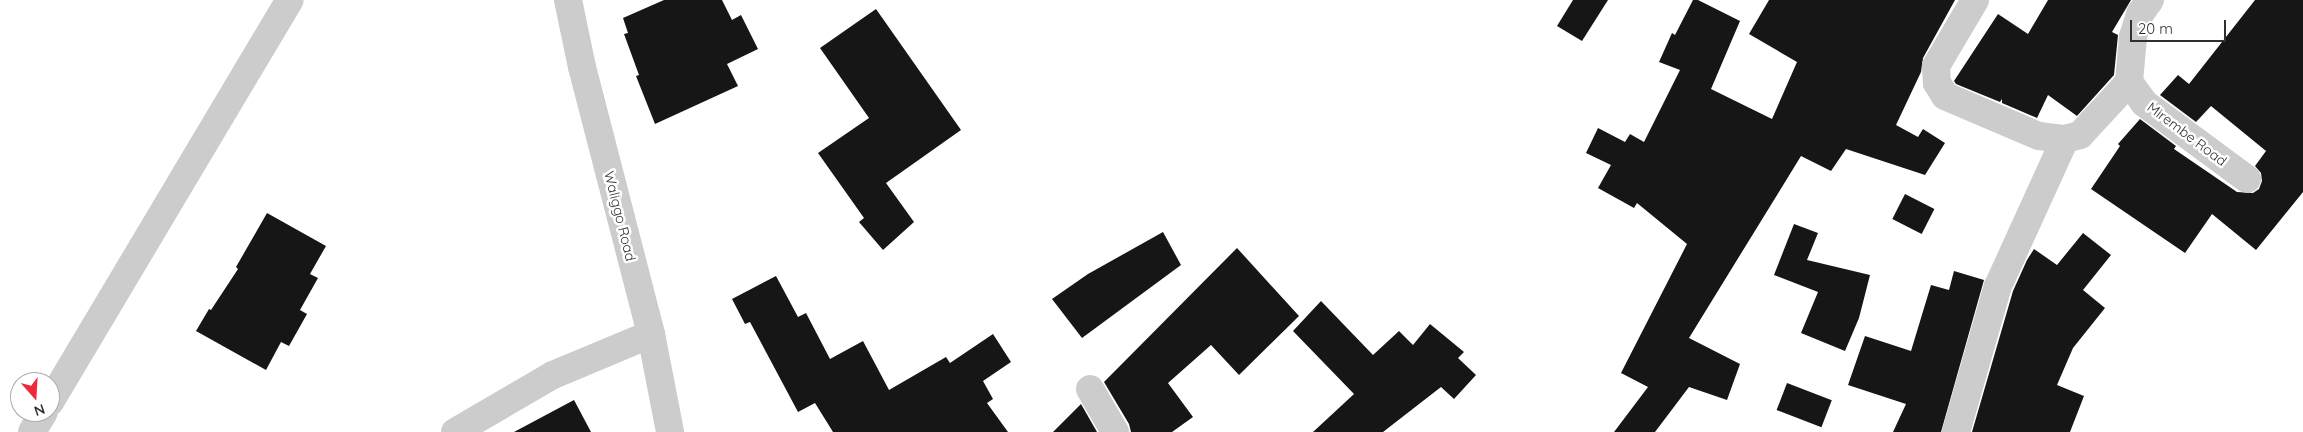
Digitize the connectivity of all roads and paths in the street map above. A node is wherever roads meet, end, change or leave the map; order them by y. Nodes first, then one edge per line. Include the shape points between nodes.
1 (290, 0) edge
2 (568, 0) edge
3 (1975, 0) edge
4 (2150, 0) edge
5 (2129, 82) junction
6 (2065, 139) junction
7 (2247, 179) dead end
8 (651, 334) junction
9 (60, 385) edge
10 (1090, 389) dead end
11 (455, 432) edge
12 (670, 432) edge
13 (1115, 432) edge
14 (1956, 432) edge

1 - 9 street
2 - 8 street, Waliggo Road via 582,67
3 - 6 street via 1936,66 1938,83 1945,96 2039,136
4 - 5 street via 2140,14 2133,37
5 - 6 street via 2080,136
5 - 7 street, Mirembe Road via 2144,103
6 - 14 street via 1998,286
8 - 11 street via 553,375
8 - 12 street, Waliggo Road
10 - 13 street

